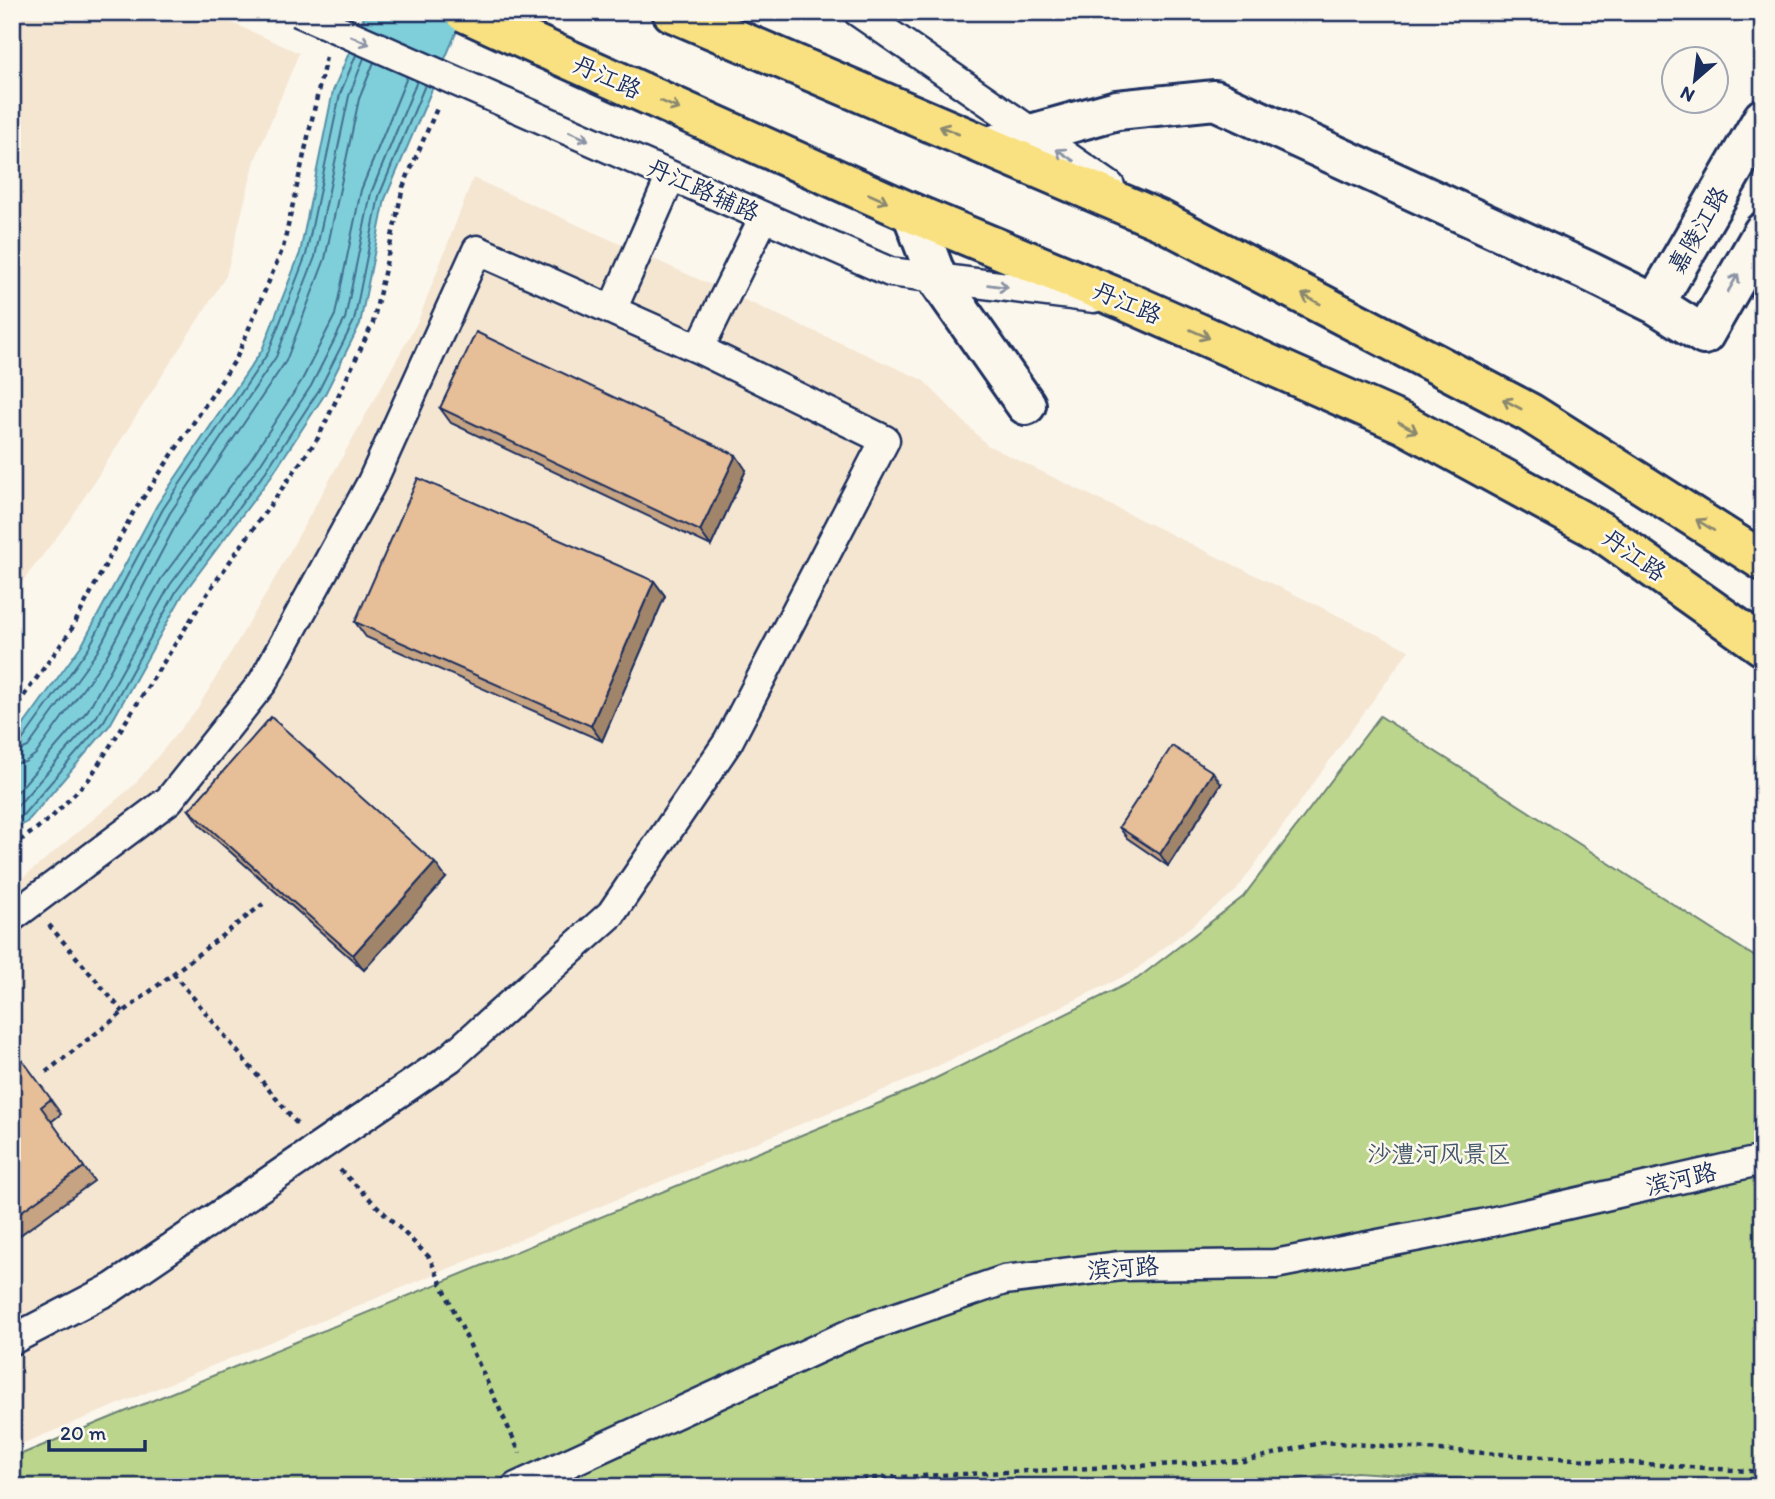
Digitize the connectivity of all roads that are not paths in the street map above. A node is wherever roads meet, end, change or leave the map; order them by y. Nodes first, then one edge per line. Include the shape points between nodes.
1 (298, 12) edge
2 (464, 12) edge
3 (672, 12) edge
4 (858, 12) edge
5 (1763, 118) edge
6 (1034, 134) junction
7 (988, 146) junction
8 (671, 176) junction
9 (912, 213) junction
10 (764, 217) junction
11 (1162, 221) junction
12 (1763, 232) edge
13 (937, 278) junction
14 (1128, 302) junction
15 (1655, 304) junction
16 (611, 310) junction
17 (699, 349) junction
18 (1026, 405) dead end
19 (1763, 561) edge
20 (1763, 646) edge
21 (21, 910) edge
22 (1763, 1160) edge
23 (12, 1340) edge
24 (524, 1483) edge

1 -> 8 street, 丹江路辅路, bridge
2 -> 9 highway, 丹江路, bridge
7 -> 3 highway
4 - 6 street
5 - 15 street, 嘉陵江路
6 - 7 street
11 -> 6 street
6 - 15 street via 1117,110 1215,100
7 - 11 highway
8 - 10 street, 丹江路辅路
8 - 16 street
9 - 13 street
9 - 14 highway, 丹江路
10 - 13 street, 丹江路辅路 via 890,272
10 - 17 street
19 -> 11 highway via 1530,413
15 -> 12 street via 1704,335
13 -> 14 street, 丹江路辅路
13 - 18 street
14 -> 20 highway, 丹江路 via 1414,430 1602,532
16 - 17 street
16 - 21 street via 477,250 372,482 262,682 169,800
17 - 23 street via 886,440 728,742 611,914 450,1058 112,1288
22 - 24 street, 滨河路 via 1482,1224 1275,1264 1121,1266 1004,1280 856,1331

